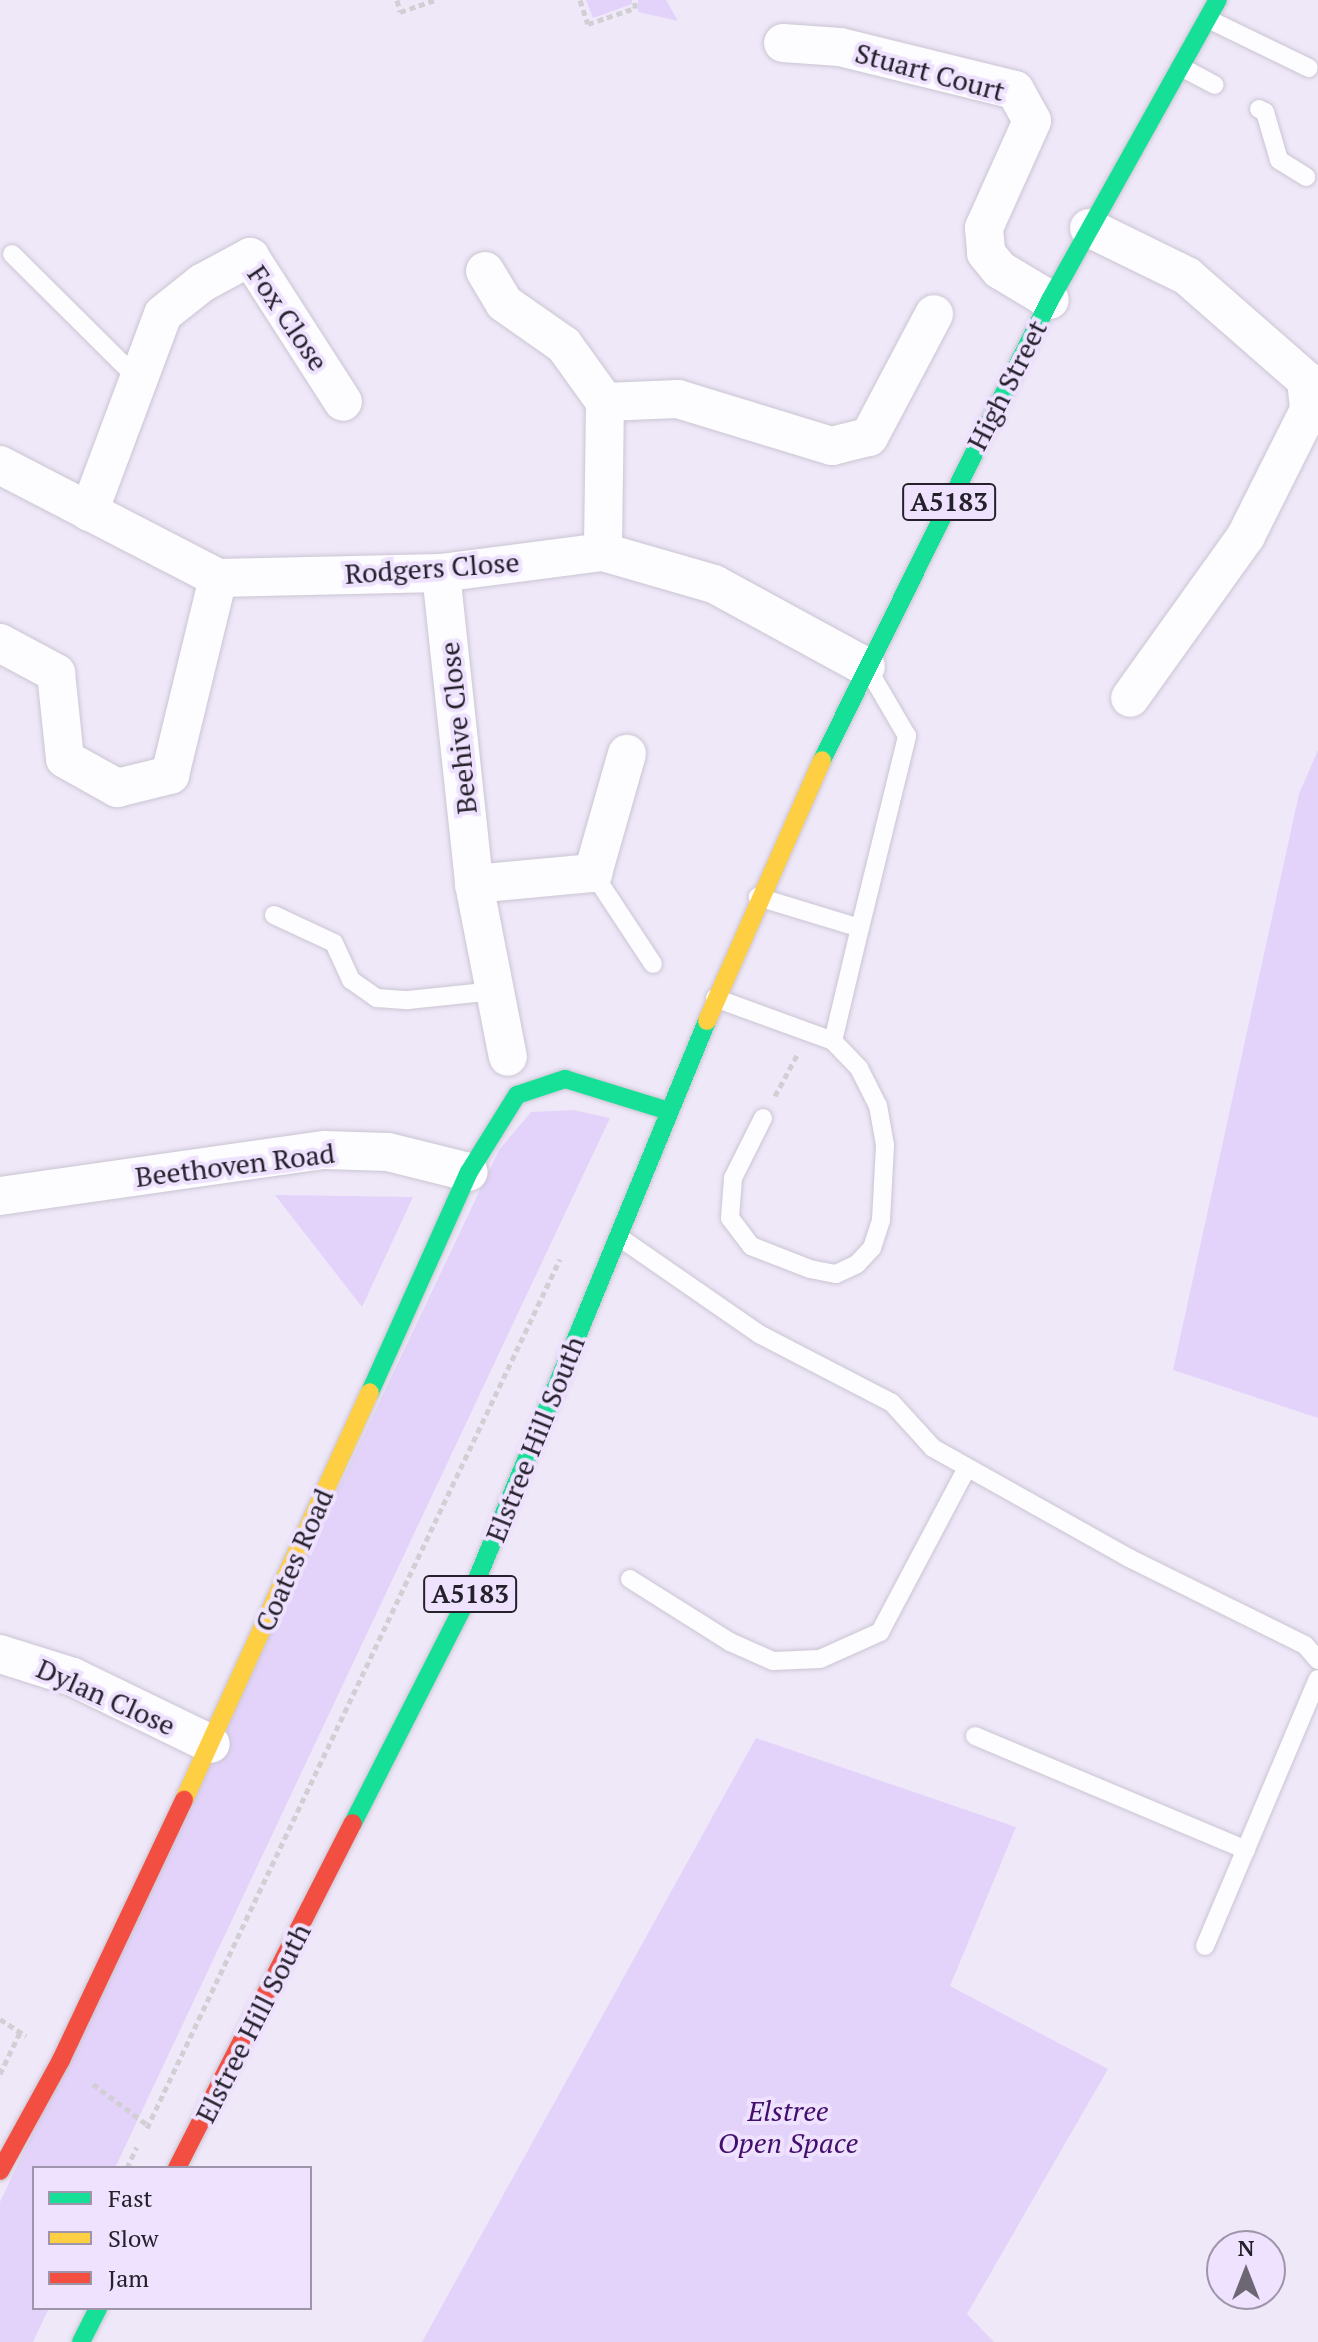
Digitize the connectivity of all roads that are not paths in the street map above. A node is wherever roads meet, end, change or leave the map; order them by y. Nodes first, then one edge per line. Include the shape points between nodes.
1 (1203, 0) edge
2 (1218, 0) edge
3 (1208, 19) junction
4 (783, 43) dead end
5 (1181, 67) junction
6 (1309, 68) dead end
7 (1215, 85) dead end
8 (1259, 109) dead end
9 (1306, 177) dead end
10 (1089, 228) junction
11 (12, 254) dead end
12 (485, 271) dead end
13 (1050, 300) junction
14 (934, 314) dead end
15 (137, 378) junction
16 (1311, 382) edge
17 (343, 402) dead end
18 (605, 402) junction
19 (0, 465) edge
20 (89, 512) junction
21 (603, 552) junction
22 (441, 573) junction
23 (218, 578) junction
24 (0, 643) edge
25 (866, 667) junction
26 (1130, 698) dead end
27 (627, 754) dead end
28 (593, 873) junction
29 (474, 884) junction
30 (758, 897) junction
31 (274, 915) dead end
32 (860, 928) junction
33 (653, 964) dead end
34 (495, 991) junction
35 (715, 998) junction
36 (833, 1041) junction
37 (508, 1057) dead end
38 (669, 1111) junction
39 (763, 1118) road end
40 (469, 1172) junction
41 (0, 1196) edge
42 (619, 1237) junction
43 (967, 1468) junction
44 (630, 1579) dead end
45 (0, 1654) edge
46 (1318, 1660) edge
47 (1318, 1679) edge
48 (975, 1736) dead end
49 (211, 1744) junction
50 (1246, 1850) junction
51 (1205, 1946) dead end
52 (178, 2166) edge
53 (0, 2171) edge
54 (97, 2310) edge
55 (81, 2342) edge

1 - 3 main road
2 - 3 main road, High Street / A5183
3 - 5 main road, High Street / A5183
3 - 6 lane
4 - 13 street, Stuart Court via 840,47 1015,90 1032,121 984,228 986,253 1000,270
5 - 7 lane
5 - 10 main road, High Street / A5183
8 - 9 lane via 1265,112 1279,160
10 - 13 main road, High Street / A5183
10 - 16 street via 1187,276
11 - 15 lane
12 - 18 street via 504,303 564,345
13 - 25 main road, High Street / A5183
14 - 18 street via 869,437 832,446 678,399
15 - 17 street, Fox Close via 163,314 202,283 250,257
15 - 20 street, Fox Close
16 - 26 street via 1246,536
18 - 21 street
19 - 20 street, Rodgers Close
20 - 23 street, Rodgers Close
21 - 22 street, Rodgers Close
21 - 25 street, Rodgers Close via 714,584
22 - 23 street, Rodgers Close
22 - 29 street, Beehive Close
23 - 24 street via 170,775 117,788 65,759 56,673
25 - 30 main road, High Street / A5183
25 - 32 lane via 907,736
27 - 28 street
28 - 29 street
28 - 33 lane
29 - 34 street, Beehive Close
30 - 32 lane
30 - 35 main road, High Street / A5183
31 - 34 lane via 334,943 351,980 377,998
32 - 36 lane
34 - 37 street, Beehive Close
35 - 36 lane
35 - 38 main road, Elstree Hill South / A5183
36 - 39 lane via 859,1068 878,1106 885,1145 881,1220 872,1248 857,1264 836,1274 810,1269 751,1246 730,1218 733,1178
38 - 40 main road, Coates Road via 595,1084 565,1079 541,1084 517,1095
38 - 42 main road, Elstree Hill South / A5183
40 - 41 street, Beethoven Road via 388,1152 325,1150
40 - 49 main road, Coates Road
42 - 43 lane via 759,1334 892,1403 933,1448
42 - 52 main road, Elstree Hill South / A5183 via 469,1598
43 - 44 lane via 880,1632 820,1659 773,1661 730,1642
43 - 46 lane via 1129,1558 1305,1645
45 - 49 street, Dylan Close via 73,1677
47 - 50 lane
48 - 50 lane
49 - 53 main road, Coates Road via 61,2060
50 - 51 lane
54 - 55 main road

